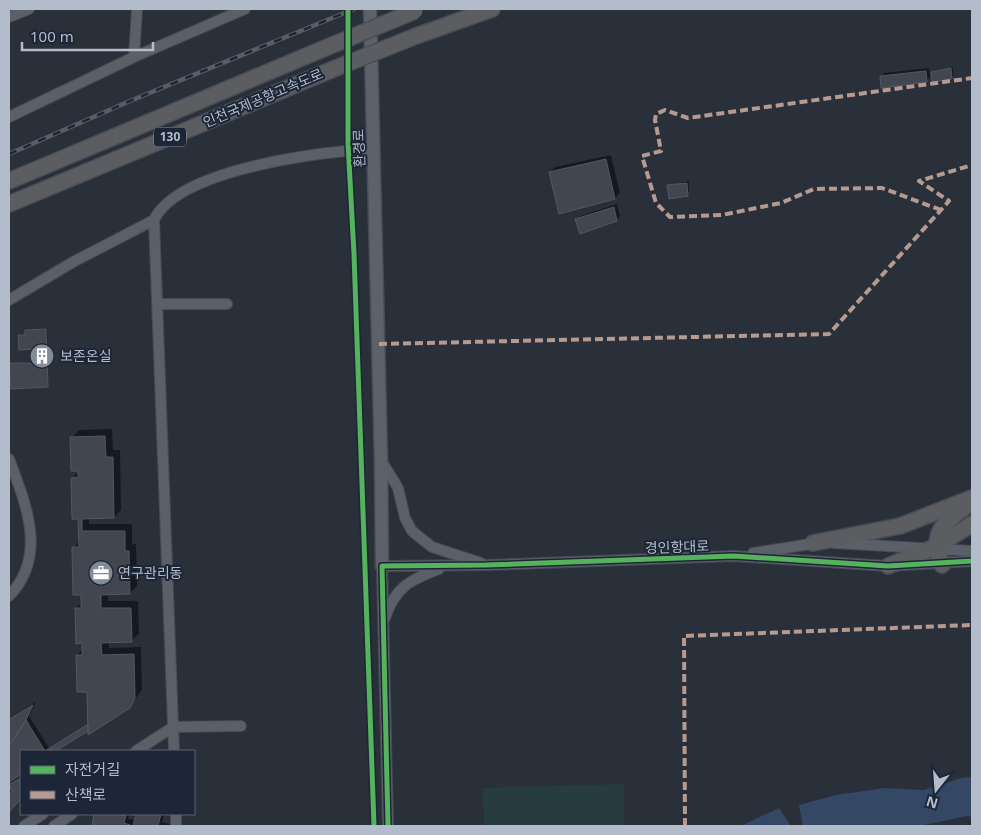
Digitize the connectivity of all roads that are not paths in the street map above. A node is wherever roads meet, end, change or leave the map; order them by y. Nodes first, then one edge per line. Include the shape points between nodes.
1 (29, 9) edge
2 (137, 9) edge
3 (245, 9) edge
4 (370, 9) edge
5 (492, 9) edge
6 (418, 10) edge
7 (9, 17) edge
8 (134, 57) junction
9 (9, 117) edge
10 (374, 149) junction
11 (9, 181) edge
12 (9, 204) edge
13 (154, 220) junction
14 (9, 300) edge
15 (158, 304) junction
16 (227, 304) dead end
17 (9, 460) edge
18 (381, 460) junction
19 (972, 500) edge
20 (972, 524) edge
21 (813, 543) junction
22 (935, 547) junction
23 (972, 551) edge
24 (734, 556) junction
25 (972, 561) edge
26 (942, 564) junction
27 (486, 565) junction
28 (382, 566) junction
29 (888, 566) junction
30 (445, 567) junction
31 (9, 596) edge
32 (383, 652) junction
33 (241, 726) dead end
34 (173, 727) junction
35 (138, 750) edge
36 (174, 750) edge
37 (41, 815) edge
38 (70, 815) edge
39 (24, 826) edge
40 (54, 826) edge
41 (388, 826) edge

1 - 7 street
2 - 8 street
3 - 8 street
4 - 10 main road, 환경로
5 - 12 highway, 인천국제공항고속도로 / 130, bridge via 331,70
6 - 11 highway, 인천국제공항고속도로 / 130, bridge
8 - 9 street
10 - 13 street via 316,154 230,172 170,200
10 - 18 main road, 환경로
13 - 14 street
13 - 15 street
15 - 16 street
15 - 34 street
17 - 31 street via 29,516 32,543 25,572
18 - 27 street via 398,488 405,518 412,531 432,547
18 - 28 main road, 환경로
19 - 21 highway via 900,526
19 - 22 highway via 948,520
20 - 22 highway
21 - 22 street, 경인항대로
21 - 24 street, 경인항대로
22 - 23 street, 경인항대로
22 - 26 highway
22 - 29 highway
24 - 27 street, 경인항대로
24 - 29 street, 경인항대로
25 - 26 street, 경인항대로
26 - 29 street, 경인항대로
27 - 30 street, 경인항대로
28 - 30 street, 경인항대로
28 - 32 street, 환경로
30 - 32 street via 418,577 397,592 386,618
32 - 41 street, 환경로
33 - 34 street
34 - 35 street
34 - 36 street
37 - 39 street
38 - 40 street

